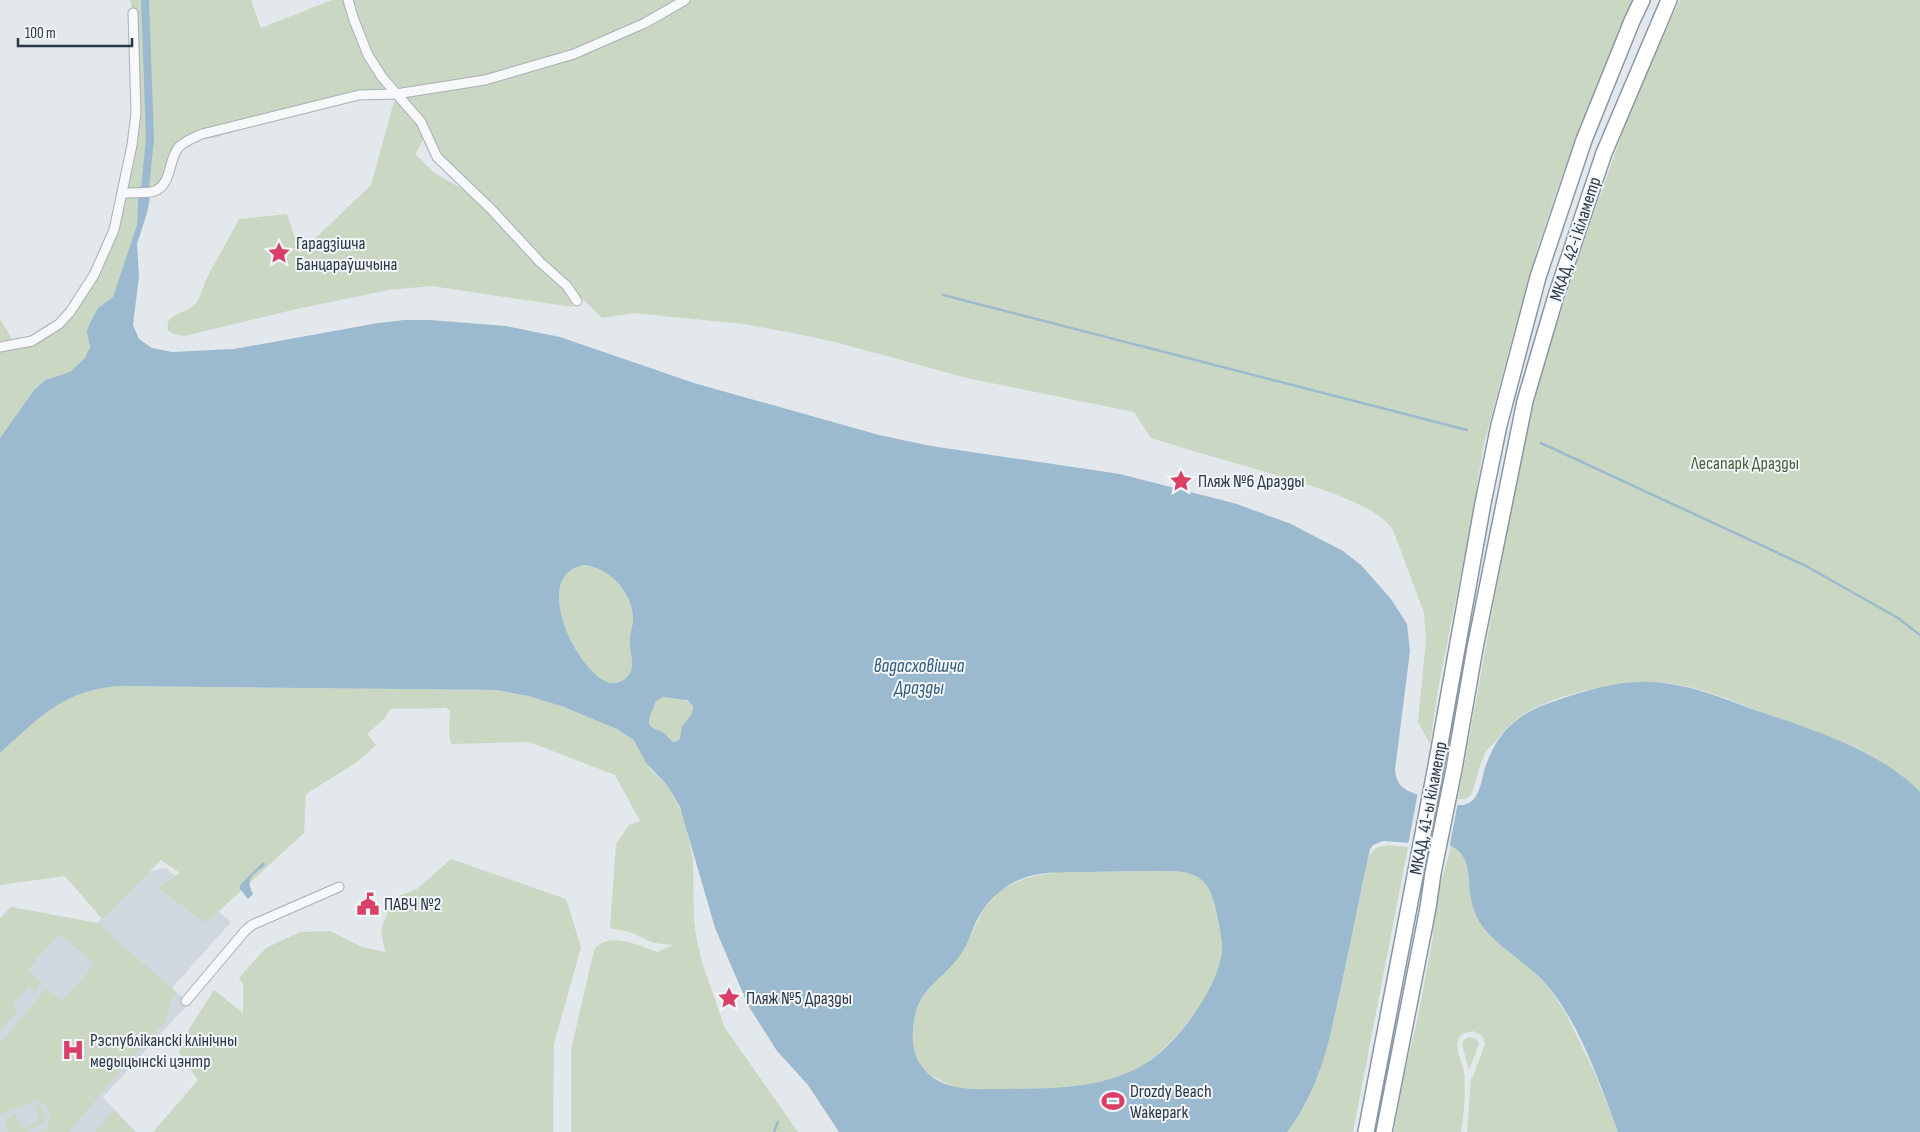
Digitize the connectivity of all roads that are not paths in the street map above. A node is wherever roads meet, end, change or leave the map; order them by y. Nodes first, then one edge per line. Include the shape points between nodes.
1 (348, 0) edge
2 (685, 0) edge
3 (1642, 0) edge
4 (1669, 0) edge
5 (133, 13) dead end
6 (396, 94) junction
7 (125, 193) junction
8 (577, 301) dead end
9 (0, 346) edge
10 (1487, 483) joint
11 (1507, 486) joint
12 (338, 887) dead end
13 (186, 1001) dead end
14 (1366, 1132) edge
15 (1384, 1132) edge

1 - 6 street via 368,54
2 - 6 street via 645,23 574,54 485,80
3 - 10 highway, МКАД, 42-і кіламетр via 1584,140 1538,277
4 - 11 highway, МКАД, 42-і кіламетр via 1604,153 1556,296 1525,401
5 - 7 street via 136,113
6 - 7 street via 359,95 189,139 172,158 166,182 155,191
6 - 8 street via 422,122 437,157 567,286
7 - 9 street via 105,252 70,312 32,341
10 - 14 highway, МКАД, 41-ы кіламетр
11 - 15 highway, МКАД, 41-ы кіламетр
12 - 13 street via 245,931

